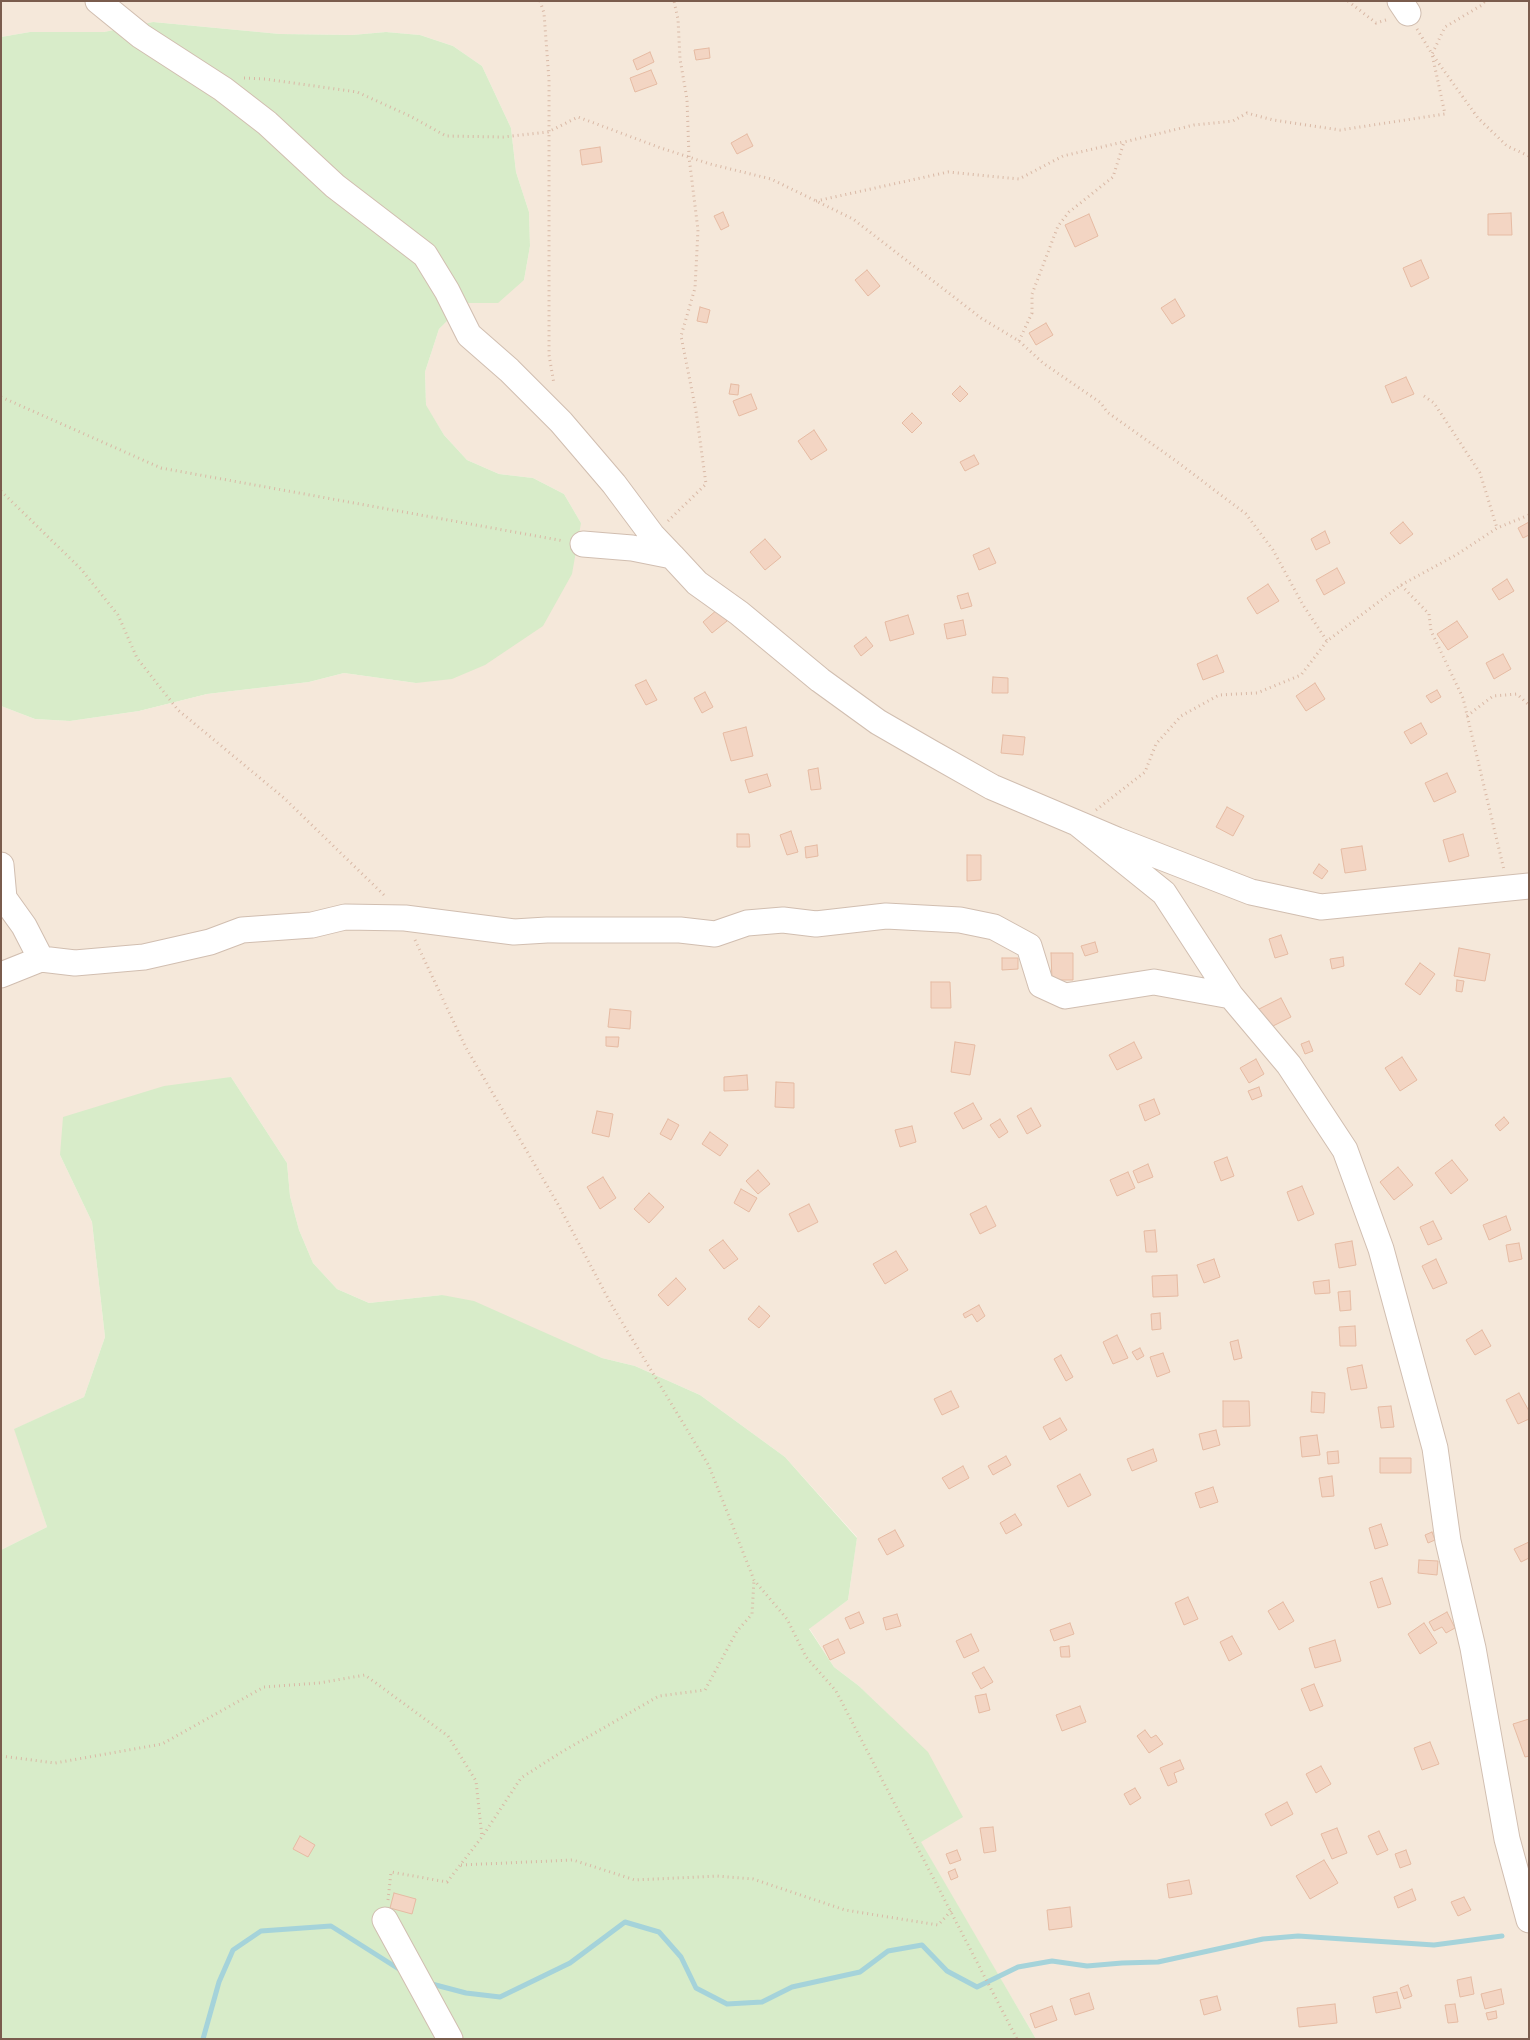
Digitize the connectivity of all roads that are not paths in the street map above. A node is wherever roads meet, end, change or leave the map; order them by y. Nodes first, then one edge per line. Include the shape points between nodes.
1 (98, 1) edge
2 (583, 544) road end
3 (672, 556) junction
4 (1077, 823) junction
5 (1, 865) edge
6 (1519, 886) edge
7 (41, 960) junction
8 (1, 975) edge
9 (1231, 996) junction
10 (385, 1920) road end
11 (1529, 1920) edge
12 (450, 2039) edge

1 - 3 street via 141,36 212,82 267,124 335,186 425,255 448,291 469,335 516,376 561,422
2 - 3 street via 632,548
3 - 4 street via 697,583 878,722 992,787
4 - 6 street via 1251,892 1321,907
4 - 9 street via 1164,893
5 - 7 street via 4,898 24,926
7 - 8 street
7 - 9 street via 75,963 144,957 210,942 242,930 312,925 346,918 405,918 514,932 680,930 715,934 748,923 783,920 816,924 886,916 960,920 994,927 1029,946 1041,985 1065,996 1154,982
9 - 11 street via 1289,1066 1345,1150 1381,1250 1435,1448 1448,1541 1473,1648 1507,1839
10 - 12 street

